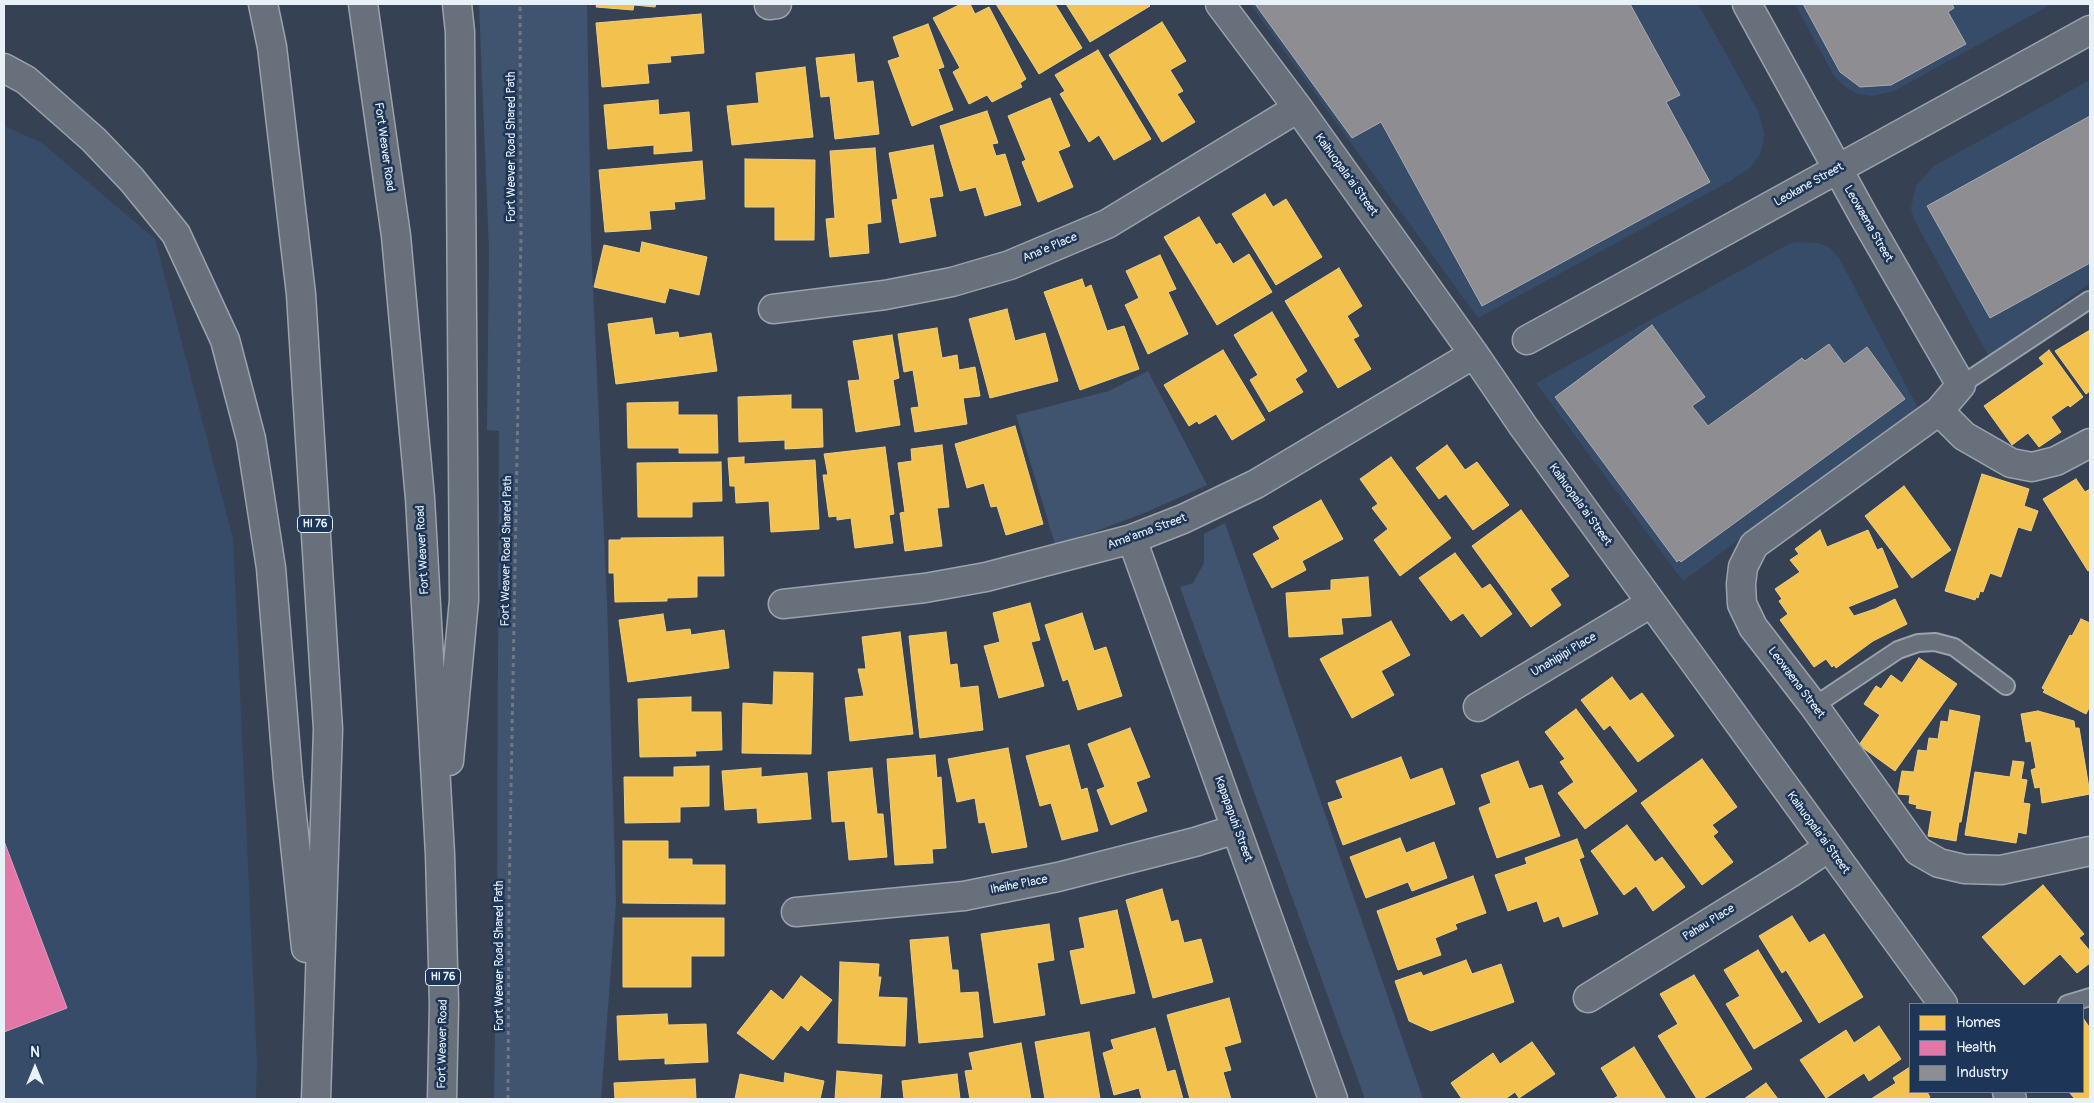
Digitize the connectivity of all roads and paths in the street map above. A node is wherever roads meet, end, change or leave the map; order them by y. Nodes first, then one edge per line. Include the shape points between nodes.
1 (263, 4) edge
2 (363, 4) edge
3 (457, 4) edge
4 (520, 4) edge
5 (1220, 4) edge
6 (1747, 4) edge
7 (2090, 30) edge
8 (4, 68) edge
9 (1298, 108) junction
10 (1837, 169) junction
11 (2089, 300) dead end
12 (773, 309) dead end
13 (1527, 340) dead end
14 (1474, 354) junction
15 (1961, 385) junction
16 (1938, 412) junction
17 (2090, 443) edge
18 (1132, 539) junction
19 (1651, 603) junction
20 (783, 604) dead end
21 (2006, 686) dead end
22 (1814, 706) junction
23 (1478, 707) dead end
24 (1236, 829) junction
25 (1829, 847) junction
26 (2090, 852) edge
27 (440, 854) junction
28 (796, 912) dead end
29 (2090, 997) edge
30 (1588, 998) dead end
31 (1942, 1003) edge
32 (2071, 1003) edge
33 (317, 1046) junction
34 (316, 1099) edge
35 (442, 1099) edge
36 (508, 1099) edge
37 (1333, 1099) edge

1 - 33 main road, HI 76 via 272,47 301,294 328,729
2 - 27 main road, Fort Weaver Road / HI 76 via 396,236 419,478
3 - 27 main road via 460,32 464,600
4 - 36 path, Fort Weaver Road Shared Path via 521,236
5 - 9 main road, Kaihuopala'ai Street
6 - 10 main road, Leowaena Street
7 - 10 main road, Leokane Street
8 - 33 main road via 26,80 94,140 176,234 225,340 251,439 271,568 288,778
9 - 12 main road, Ana'e Place via 1107,224 1010,265 952,282 885,295
9 - 14 main road, Kaihuopala'ai Street
10 - 13 main road, Leokane Street
10 - 15 main road, Leowaena Street
11 - 15 lane
14 - 18 main road, Ama'ama Street via 1256,484 1183,520
14 - 19 main road, Kaihuopala'ai Street
15 - 16 main road, Leowaena Street
16 - 17 main road via 1964,436 2011,463 2032,467 2056,461
16 - 22 main road, Leowaena Street via 1754,545 1744,567 1742,604 1753,627
18 - 20 main road, Ama'ama Street via 986,577 924,588
18 - 24 main road, Kapapapuhi Street
19 - 23 main road, Unahipipi Place
19 - 25 main road, Kaihuopala'ai Street
21 - 22 lane via 1954,647 1935,642 1918,643 1898,650
22 - 26 main road, Leowaena Street via 1918,851 1938,863 1964,869 2002,870
24 - 28 main road, Iheihe Place via 1058,877 964,896
24 - 37 main road, Kapapapuhi Street
25 - 30 main road, Pahau Place
25 - 31 main road, Kaihuopala'ai Street
27 - 35 main road, Fort Weaver Road / HI 76 via 444,1004
29 - 32 lane
33 - 34 main road, HI 76

